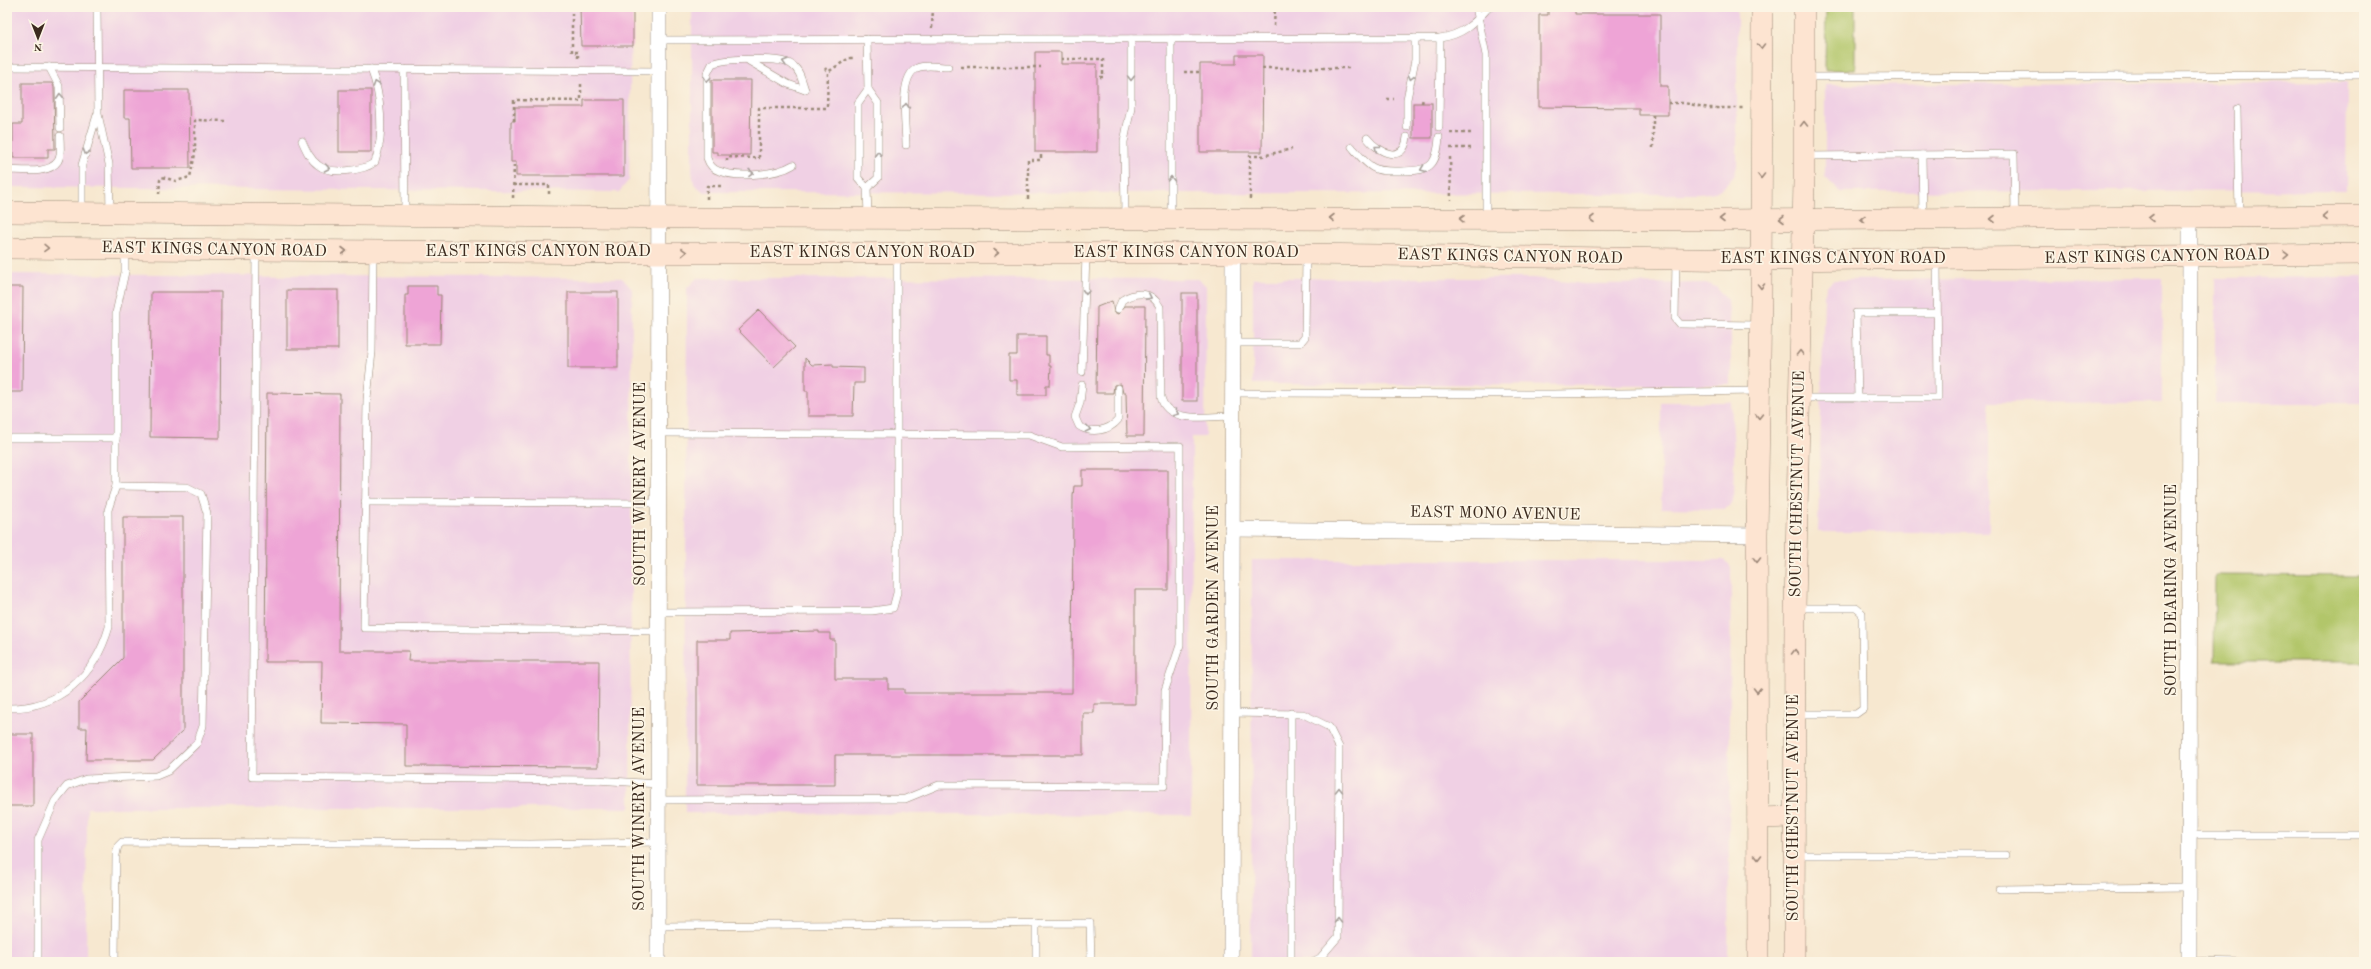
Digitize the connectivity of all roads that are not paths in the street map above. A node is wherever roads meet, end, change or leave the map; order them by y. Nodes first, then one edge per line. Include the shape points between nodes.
1 (97, 7) edge
2 (659, 7) edge
3 (1476, 7) edge
4 (1489, 7) edge
5 (1762, 7) edge
6 (1804, 7) edge
7 (1480, 18) junction
8 (1415, 38) junction
9 (1440, 38) junction
10 (867, 39) junction
11 (1131, 39) junction
12 (1171, 39) junction
13 (658, 40) junction
14 (749, 61) junction
15 (7, 67) edge
16 (49, 67) junction
17 (948, 67) road end
18 (97, 68) junction
19 (371, 69) junction
20 (404, 69) junction
21 (658, 71) junction
22 (2364, 75) edge
23 (1804, 77) junction
24 (868, 89) junction
25 (2237, 109) dead end
26 (98, 114) junction
27 (1408, 127) dead end
28 (1439, 127) dead end
29 (60, 128) dead end
30 (60, 136) dead end
31 (1408, 137) dead end
32 (1367, 138) dead end
33 (1438, 140) road end
34 (302, 142) dead end
35 (906, 145) dead end
36 (1352, 148) dead end
37 (1922, 155) junction
38 (1804, 156) junction
39 (793, 165) dead end
40 (7, 170) edge
41 (867, 188) junction
42 (7, 212) edge
43 (82, 212) junction
44 (110, 213) junction
45 (405, 215) junction
46 (2364, 216) edge
47 (658, 218) junction
48 (868, 218) junction
49 (1125, 218) junction
50 (1171, 218) junction
51 (2190, 218) junction
52 (2239, 218) junction
53 (1486, 219) junction
54 (1761, 219) junction
55 (1803, 219) junction
56 (1923, 219) junction
57 (2015, 219) junction
58 (7, 248) edge
59 (125, 249) junction
60 (256, 250) junction
61 (373, 251) junction
62 (658, 253) junction
63 (897, 253) junction
64 (1086, 253) junction
65 (1233, 253) junction
66 (1306, 254) junction
67 (2364, 254) edge
68 (2191, 257) junction
69 (1676, 259) junction
70 (1761, 260) junction
71 (1802, 260) junction
72 (1936, 260) junction
73 (1118, 309) dead end
74 (1937, 313) junction
75 (1760, 325) junction
76 (1232, 344) junction
77 (1082, 372) dead end
78 (1082, 385) dead end
79 (1118, 388) dead end
80 (1759, 391) junction
81 (1232, 393) junction
82 (1799, 398) junction
83 (1858, 398) junction
84 (1232, 416) junction
85 (660, 434) junction
86 (897, 434) junction
87 (7, 438) edge
88 (116, 438) junction
89 (116, 486) junction
90 (365, 502) junction
91 (659, 503) junction
92 (1232, 529) junction
93 (1757, 535) junction
94 (1796, 608) junction
95 (658, 612) junction
96 (658, 631) junction
97 (7, 708) edge
98 (1231, 713) junction
99 (1292, 713) junction
100 (1795, 714) junction
101 (658, 784) junction
102 (658, 800) junction
103 (1794, 817) junction
104 (1758, 818) junction
105 (2189, 835) junction
106 (2364, 835) edge
107 (658, 842) junction
108 (2006, 854) dead end
109 (1794, 856) junction
110 (2189, 887) junction
111 (2000, 888) dead end
112 (1036, 922) junction
113 (658, 926) junction
114 (38, 962) edge
115 (115, 962) edge
116 (658, 962) edge
117 (1036, 962) edge
118 (1090, 962) edge
119 (1231, 962) edge
120 (1291, 962) edge
121 (1312, 962) edge
122 (1758, 962) edge
123 (1794, 962) edge
124 (2189, 962) edge
125 (2243, 962) edge

1 - 18 lane
2 - 13 street, SOUTH WINERY AVENUE
3 - 7 lane
4 - 7 lane
5 -> 54 main road
6 - 23 main road, SOUTH CHESTNUT AVENUE
7 - 9 lane via 1468,29 1454,36
7 - 53 lane via 1486,55
8 - 9 lane
8 - 12 lane
8 -> 27 lane via 1415,60 1407,99
9 - 28 lane
10 - 11 lane
10 - 13 lane
10 - 24 lane
11 - 12 lane
11 -> 49 lane via 1131,106 1124,142
50 -> 12 lane
13 - 21 street, SOUTH WINERY AVENUE
14 -> 14 lane via 788,84 805,90 797,70 786,62
14 -> 39 lane via 727,60 717,62 709,68 707,158 713,168 727,173 769,174
15 - 16 lane
16 - 18 lane
29 -> 16 lane via 59,86
35 -> 17 lane via 905,87 908,76 912,71 924,66
18 - 19 lane
18 - 26 lane
19 - 20 lane
34 -> 19 lane via 314,162 327,170 359,170 375,162 379,148 380,97
20 - 21 lane
20 - 45 lane
21 - 47 street, SOUTH WINERY AVENUE
22 - 23 lane
38 -> 23 main road, SOUTH CHESTNUT AVENUE
24 - 41 lane via 858,103 858,178
41 -> 24 lane via 878,178 878,103
25 - 52 lane
26 -> 43 lane via 82,165
26 - 44 lane via 109,164
30 - 40 lane via 60,156 50,167 42,170
31 -> 32 lane via 1402,149 1389,153 1375,148
33 -> 36 lane via 1438,153 1434,163 1418,171 1378,170
37 - 38 lane
37 - 56 lane
37 - 57 lane via 2014,154
38 - 55 main road, SOUTH CHESTNUT AVENUE
41 - 48 lane
42 - 43 main road
43 - 44 main road
44 - 45 main road
45 - 47 main road
46 -> 52 main road
47 - 48 main road
47 - 62 street, SOUTH WINERY AVENUE
48 - 49 main road
49 - 50 main road
53 -> 50 main road
51 - 52 main road
51 -> 57 main road
51 - 68 street, SOUTH DEARING AVENUE
54 -> 53 main road
55 -> 54 main road
54 - 70 main road
56 -> 55 main road
55 - 71 main road, SOUTH CHESTNUT AVENUE
57 -> 56 main road
58 -> 59 main road, EAST KINGS CANYON ROAD
59 - 60 main road, EAST KINGS CANYON ROAD
59 - 88 lane via 125,272 116,313
60 -> 61 main road, EAST KINGS CANYON ROAD
60 - 101 lane via 252,777 596,780
61 - 62 main road, EAST KINGS CANYON ROAD
61 - 90 lane via 372,352 366,399
62 -> 63 main road, EAST KINGS CANYON ROAD
62 - 85 street, SOUTH WINERY AVENUE
63 -> 64 main road, EAST KINGS CANYON ROAD
63 - 86 lane
64 - 65 main road, EAST KINGS CANYON ROAD
64 -> 77 lane
65 - 66 main road, EAST KINGS CANYON ROAD
65 - 76 street, SOUTH GARDEN AVENUE
66 - 69 main road, EAST KINGS CANYON ROAD
66 - 76 lane via 1305,337 1300,343
68 -> 67 main road, EAST KINGS CANYON ROAD
68 - 72 main road, EAST KINGS CANYON ROAD
68 - 105 street, SOUTH DEARING AVENUE
69 - 70 main road, EAST KINGS CANYON ROAD
69 - 75 lane via 1675,318 1680,324
70 - 71 main road, EAST KINGS CANYON ROAD
70 -> 75 main road
71 - 72 main road, EAST KINGS CANYON ROAD
82 -> 71 main road, SOUTH CHESTNUT AVENUE
72 - 74 lane
73 -> 84 lane via 1122,300 1136,294 1150,296 1160,307 1161,397 1167,409 1176,415
74 - 83 lane via 1938,398
74 - 83 lane via 1856,313
75 - 80 main road
76 - 81 street, SOUTH GARDEN AVENUE
78 -> 79 lane via 1075,417 1079,426 1092,431 1108,428 1118,420
80 - 81 lane via 1553,394
80 -> 93 main road
81 - 84 street, SOUTH GARDEN AVENUE
82 - 83 lane
82 - 94 main road, SOUTH CHESTNUT AVENUE
84 - 92 street, SOUTH GARDEN AVENUE
85 - 86 lane
85 - 91 street, SOUTH WINERY AVENUE
86 - 95 lane via 897,593 893,608 872,611
86 - 102 lane via 1029,435 1062,447 1180,446 1180,645 1165,690 1164,786 939,785 905,798
87 - 88 lane
88 - 89 lane
89 - 97 lane via 108,510 109,627 104,642 86,673 73,686 39,705
89 - 114 lane via 187,487 201,494 207,513 203,726 197,743 168,771 156,776 86,779 67,786 55,801 38,840
90 - 91 lane
90 - 96 lane via 364,628
91 - 95 street, SOUTH WINERY AVENUE
92 - 93 street, EAST MONO AVENUE
92 - 98 street, SOUTH GARDEN AVENUE
93 -> 104 main road
100 -> 94 main road, SOUTH CHESTNUT AVENUE
94 - 100 lane via 1856,608 1862,613 1863,710 1856,714
95 - 96 street, SOUTH WINERY AVENUE
96 - 101 street, SOUTH WINERY AVENUE
98 - 99 lane
98 - 119 street, SOUTH GARDEN AVENUE
99 - 120 lane
121 -> 99 lane via 1320,958 1338,937 1339,747 1329,727 1303,714
100 - 103 main road, SOUTH CHESTNUT AVENUE
101 - 102 street, SOUTH WINERY AVENUE
102 - 107 street, SOUTH WINERY AVENUE
103 - 104 main road
103 - 109 main road, SOUTH CHESTNUT AVENUE
104 -> 122 main road
105 - 106 lane
105 - 110 street, SOUTH DEARING AVENUE
107 - 113 street, SOUTH WINERY AVENUE
107 - 115 lane via 122,842 116,854
108 - 109 lane
109 - 123 main road, SOUTH CHESTNUT AVENUE
110 - 111 lane
110 - 124 street, SOUTH DEARING AVENUE
112 - 113 lane
112 - 117 lane
112 - 118 lane via 1090,922
113 - 116 street, SOUTH WINERY AVENUE
124 - 125 lane

